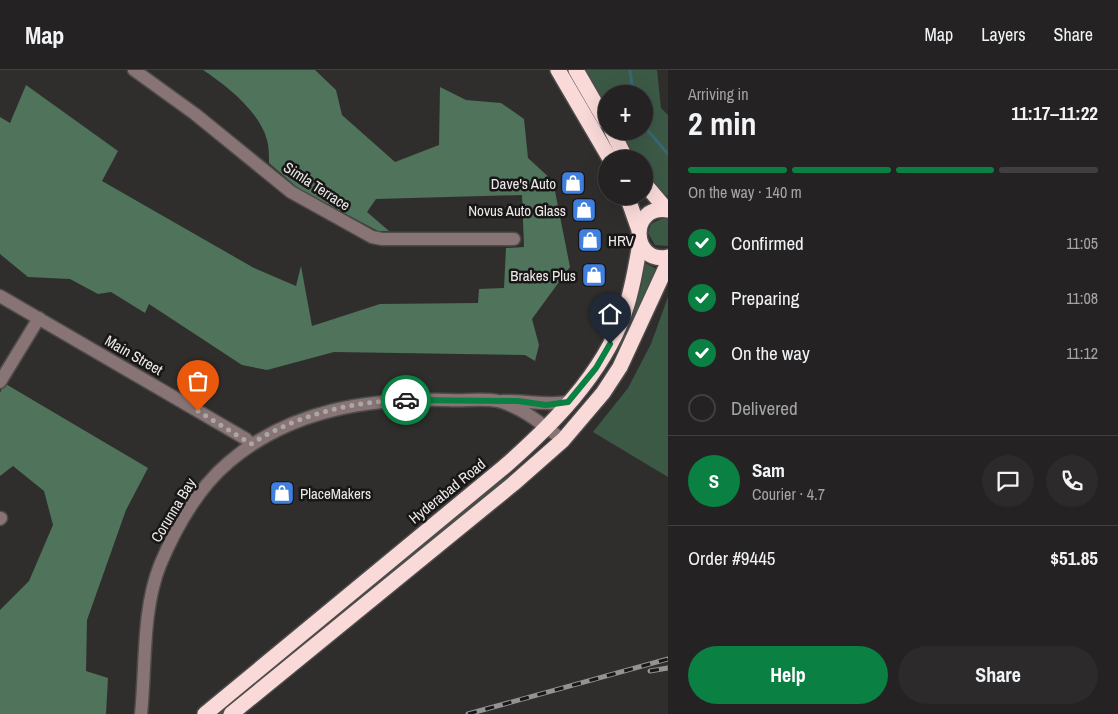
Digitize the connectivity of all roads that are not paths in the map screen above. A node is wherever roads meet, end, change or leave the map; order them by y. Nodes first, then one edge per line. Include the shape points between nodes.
1 (134, 70) edge
2 (558, 70) edge
3 (576, 70) edge
4 (598, 108) edge
5 (605, 150) edge
6 (653, 194) edge
7 (630, 205) edge
8 (667, 210) edge
9 (639, 236) junction
10 (514, 239) dead end
11 (668, 257) edge
12 (668, 263) edge
13 (0, 296) edge
14 (39, 318) junction
15 (0, 382) edge
16 (498, 402) junction
17 (568, 402) junction
18 (546, 428) junction
19 (563, 440) junction
20 (251, 444) junction
21 (142, 714) edge
22 (206, 714) edge
23 (231, 714) edge

1 - 10 street, Simla Terrace via 195,114 291,192 372,237 382,240
2 - 5 highway
3 - 4 highway
6 - 8 highway
7 - 9 highway, Hyderabad Road
8 - 9 highway via 651,212 645,217
9 - 11 highway via 649,254
9 - 17 highway, Hyderabad Road via 630,294 616,333 596,368
12 - 19 highway via 620,367 603,393
13 - 14 street, Main Street
14 - 15 street
14 - 20 street, Main Street
16 - 17 street, Corunna Bay via 546,405
16 - 18 street, Corunna Bay via 519,410
16 - 20 street, Corunna Bay via 417,399 366,403 282,426
17 - 18 highway, Hyderabad Road
18 - 19 street, Corunna Bay
18 - 22 highway, Hyderabad Road via 504,467
19 - 23 highway
20 - 21 street, Corunna Bay via 228,462 202,490 160,566 150,610

